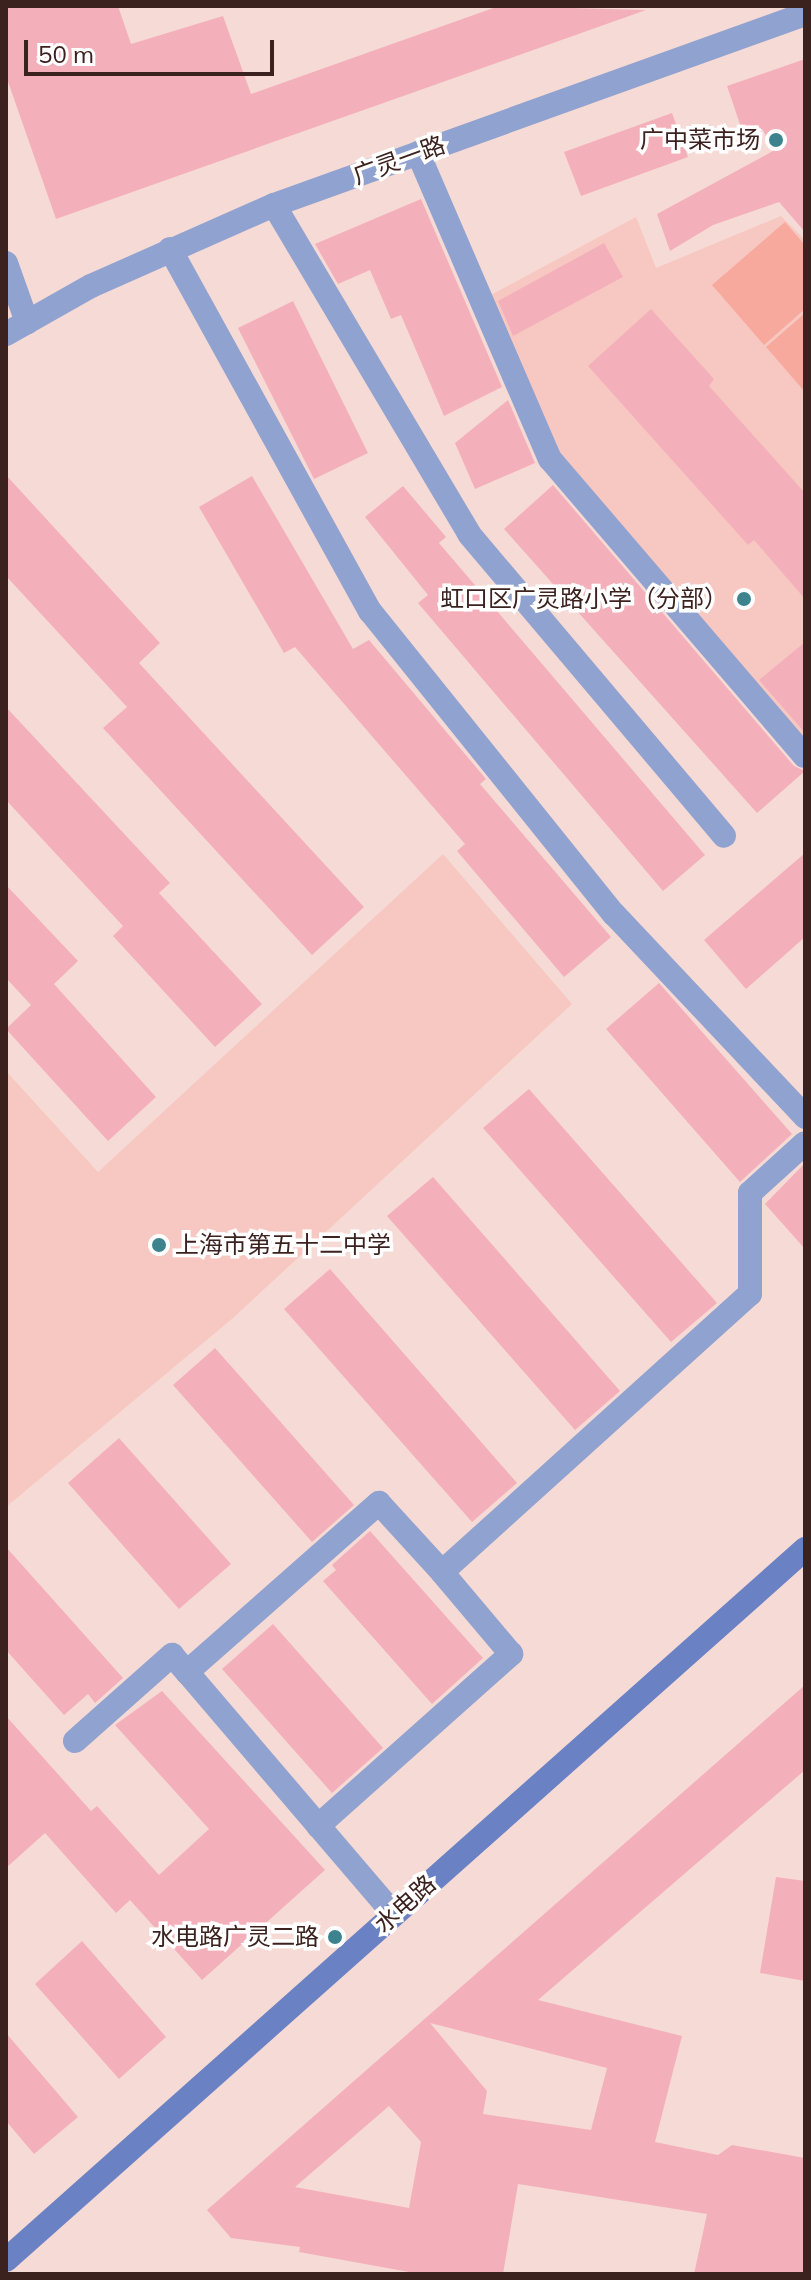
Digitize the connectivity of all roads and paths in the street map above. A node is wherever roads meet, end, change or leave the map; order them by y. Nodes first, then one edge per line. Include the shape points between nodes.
1 (805, 14) edge
2 (418, 153) junction
3 (274, 205) junction
4 (170, 249) junction
5 (6, 263) edge
6 (16, 328) edge
7 (805, 756) edge
8 (724, 836) dead end
9 (805, 1117) edge
10 (805, 1143) edge
11 (805, 1549) edge
12 (442, 1572) junction
13 (187, 1672) junction
14 (75, 1741) dead end
15 (318, 1826) junction
16 (394, 1914) junction
17 (6, 2260) edge

1 - 2 street, 广灵一路
2 - 3 street, 广灵一路
2 - 7 street via 550,459
3 - 4 street, 广灵一路
3 - 8 street via 469,534
4 - 6 street, 广灵一路
4 - 9 street via 370,611 614,914
5 - 6 street
10 - 12 street via 750,1193 750,1294
11 - 16 main road, 水电路
12 - 13 street via 379,1503
12 - 15 street via 511,1654
13 - 14 street via 172,1655
13 - 15 street
15 - 16 street
16 - 17 main road, 水电路

